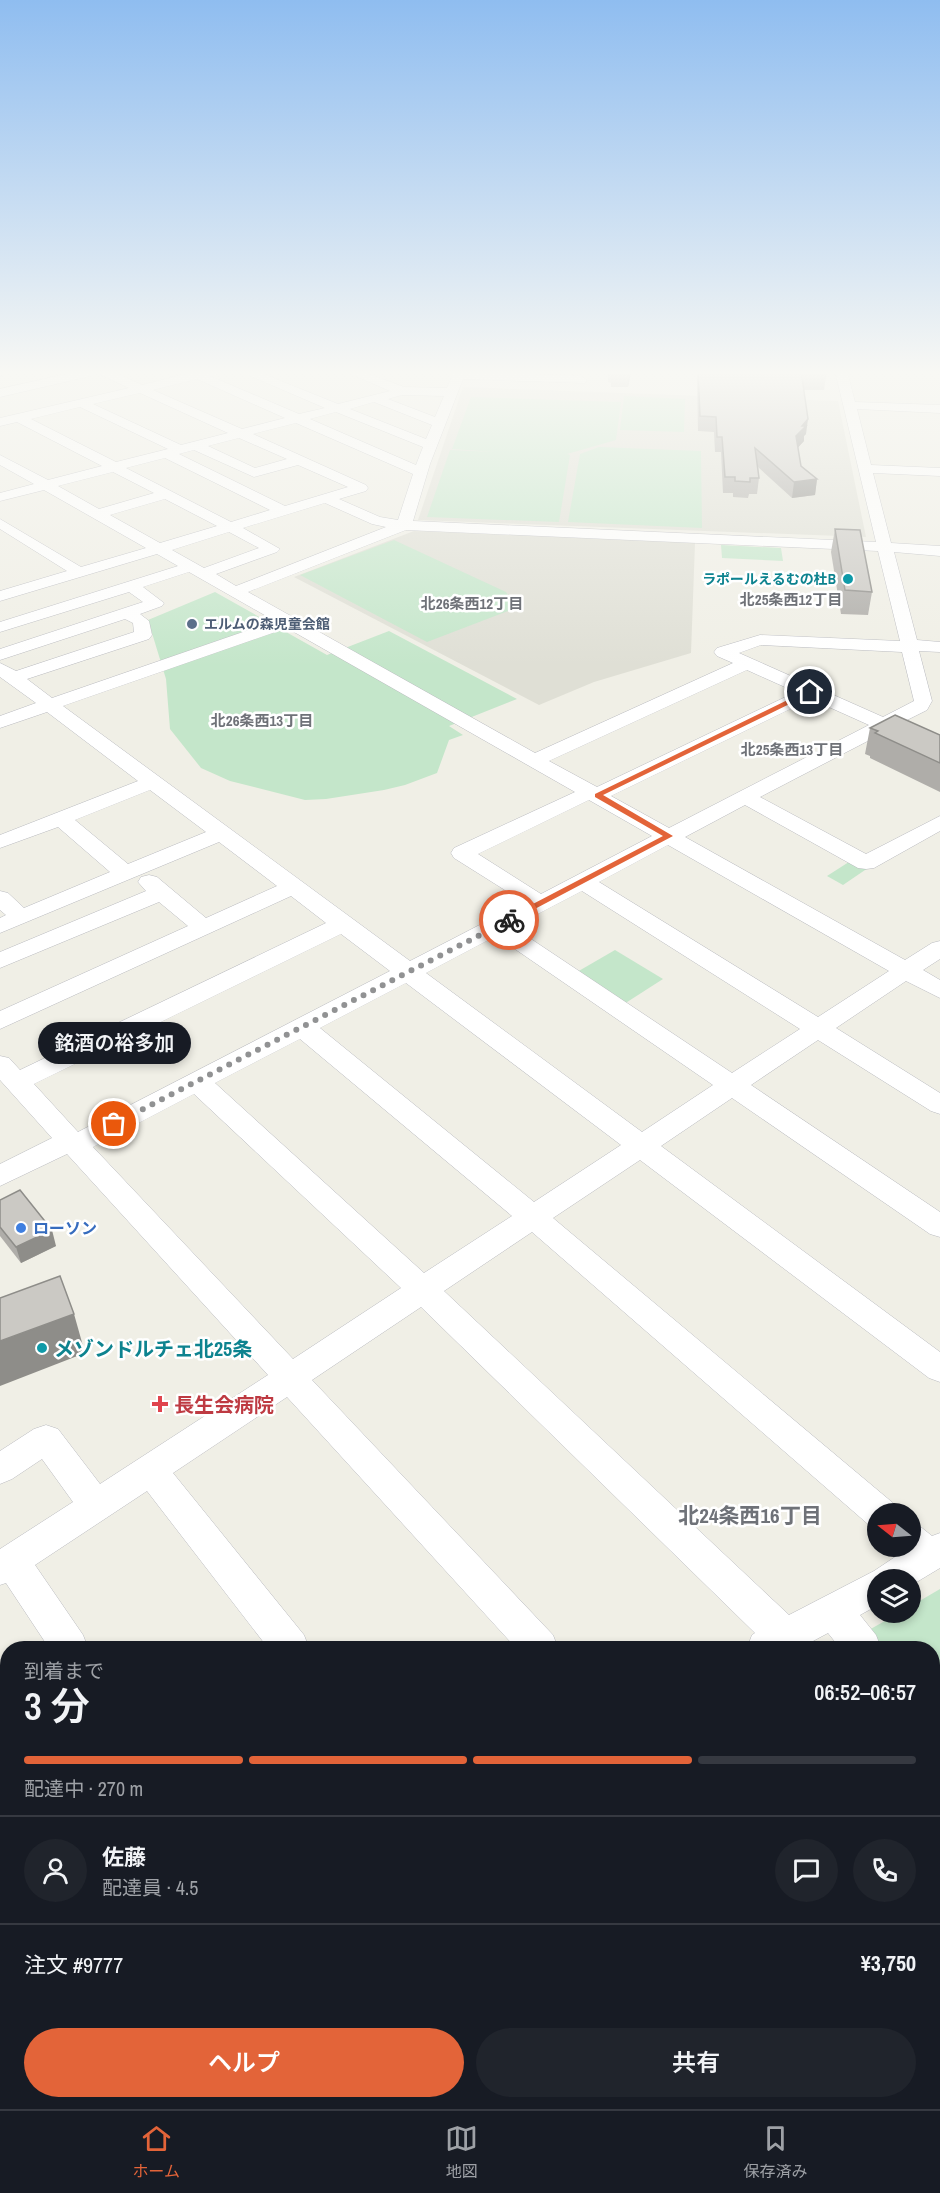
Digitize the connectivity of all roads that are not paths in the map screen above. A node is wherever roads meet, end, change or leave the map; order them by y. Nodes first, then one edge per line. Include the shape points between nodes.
1 (102, 469) edge
2 (120, 469) edge
3 (206, 469) edge
4 (246, 469) edge
5 (267, 469) edge
6 (321, 469) edge
7 (415, 469) edge
8 (866, 469) edge
9 (876, 469) edge
10 (20, 470) joint
11 (421, 472) joint
12 (940, 472) edge
13 (0, 475) edge
14 (45, 485) junction
15 (167, 495) junction
16 (0, 497) edge
17 (325, 498) junction
18 (283, 511) junction
19 (98, 514) junction
20 (0, 523) edge
21 (404, 525) junction
22 (228, 527) junction
23 (884, 546) junction
24 (940, 546) edge
25 (158, 549) junction
26 (940, 551) edge
27 (196, 570) junction
28 (79, 572) junction
29 (131, 586) junction
30 (3, 592) edge
31 (235, 592) junction
32 (126, 613) junction
33 (289, 622) junction
34 (0, 627) edge
35 (909, 646) junction
36 (940, 647) edge
37 (0, 654) edge
38 (747, 663) junction
39 (7, 673) edge
40 (919, 685) junction
41 (940, 686) edge
42 (810, 692) junction
43 (940, 694) edge
44 (49, 705) junction
45 (0, 722) edge
46 (885, 725) junction
47 (940, 750) edge
48 (535, 760) junction
49 (153, 782) junction
50 (594, 794) junction
51 (745, 797) junction
52 (60, 818) junction
53 (940, 822) edge
54 (221, 833) junction
55 (669, 836) junction
56 (0, 842) edge
57 (130, 871) junction
58 (582, 881) junction
59 (293, 887) junction
60 (161, 893) junction
61 (0, 898) edge
62 (540, 903) junction
63 (21, 917) junction
64 (343, 924) junction
65 (0, 926) edge
66 (497, 926) junction
67 (204, 928) junction
68 (940, 948) edge
69 (0, 961) edge
70 (906, 971) junction
71 (407, 972) junction
72 (940, 990) edge
73 (0, 1021) edge
74 (301, 1026) junction
75 (818, 1029) junction
76 (8, 1073) edge
77 (196, 1081) junction
78 (732, 1086) junction
79 (940, 1105) edge
80 (73, 1142) junction
81 (640, 1147) junction
82 (0, 1176) edge
83 (533, 1217) junction
84 (940, 1226) edge
85 (422, 1289) junction
86 (940, 1369) edge
87 (289, 1376) junction
88 (0, 1469) edge
89 (150, 1469) junction
90 (868, 1503) edge
91 (96, 1505) junction
92 (926, 1547) edge
93 (6, 1565) edge
94 (901, 1569) edge
95 (867, 1592) edge
96 (833, 1610) junction
97 (65, 1641) edge
98 (285, 1641) edge
99 (534, 1641) edge
100 (773, 1641) edge
101 (779, 1641) edge
102 (857, 1641) edge

1 - 14 street
2 - 15 street
3 - 18 street
4 - 5 street via 254,473
6 - 17 street via 361,488
7 - 11 street
8 - 23 street
9 - 12 street
10 - 13 street
10 - 14 street
11 - 21 street
14 - 16 street
14 - 19 street
15 - 19 street
15 - 22 street
17 - 18 street
17 - 21 street via 377,521
18 - 22 street
19 - 25 street
20 - 28 street
21 - 23 street
21 - 31 street
22 - 25 street
22 - 27 street via 272,549
23 - 24 street
23 - 26 street
23 - 35 street
25 - 27 street
25 - 28 street
27 - 29 street
27 - 31 street
28 - 30 street
29 - 32 street via 156,603
29 - 34 street
31 - 33 street
32 - 37 street
32 - 39 street via 141,621 142,634
33 - 44 street
33 - 48 street
35 - 36 street
35 - 38 street via 760,640 723,652
35 - 40 street
38 - 42 street
38 - 48 street
39 - 44 street
40 - 41 street
40 - 43 street
40 - 46 street via 923,701 920,706
42 - 46 street
42 - 50 street
44 - 45 street
44 - 49 street
46 - 47 street
46 - 51 street
48 - 50 street
49 - 52 street
49 - 54 street
50 - 55 street
50 - 62 street via 462,853
51 - 53 street via 866,863
51 - 55 street
52 - 56 street
52 - 57 street
54 - 57 street
54 - 59 street
55 - 58 street
55 - 70 street
57 - 60 street
57 - 63 street
58 - 62 street
58 - 75 street
59 - 64 street
59 - 67 street
60 - 67 street
60 - 69 street
61 - 63 street
62 - 66 street
63 - 65 street
64 - 71 street
64 - 76 street
66 - 71 street
66 - 78 street
67 - 73 street
68 - 70 street
70 - 72 street
70 - 75 street
71 - 74 street
71 - 81 street
74 - 77 street
74 - 83 street
75 - 78 street
75 - 79 street
76 - 80 street
77 - 80 street
77 - 85 street
78 - 81 street
78 - 84 street
80 - 82 street
80 - 87 street
81 - 83 street
81 - 86 street
83 - 85 street
83 - 90 street
85 - 87 street
85 - 100 street
87 - 89 street
87 - 99 street
88 - 91 street via 46,1439
89 - 91 street
89 - 98 street
91 - 93 street
92 - 94 street
93 - 97 street
95 - 96 street
96 - 101 street
96 - 102 street

